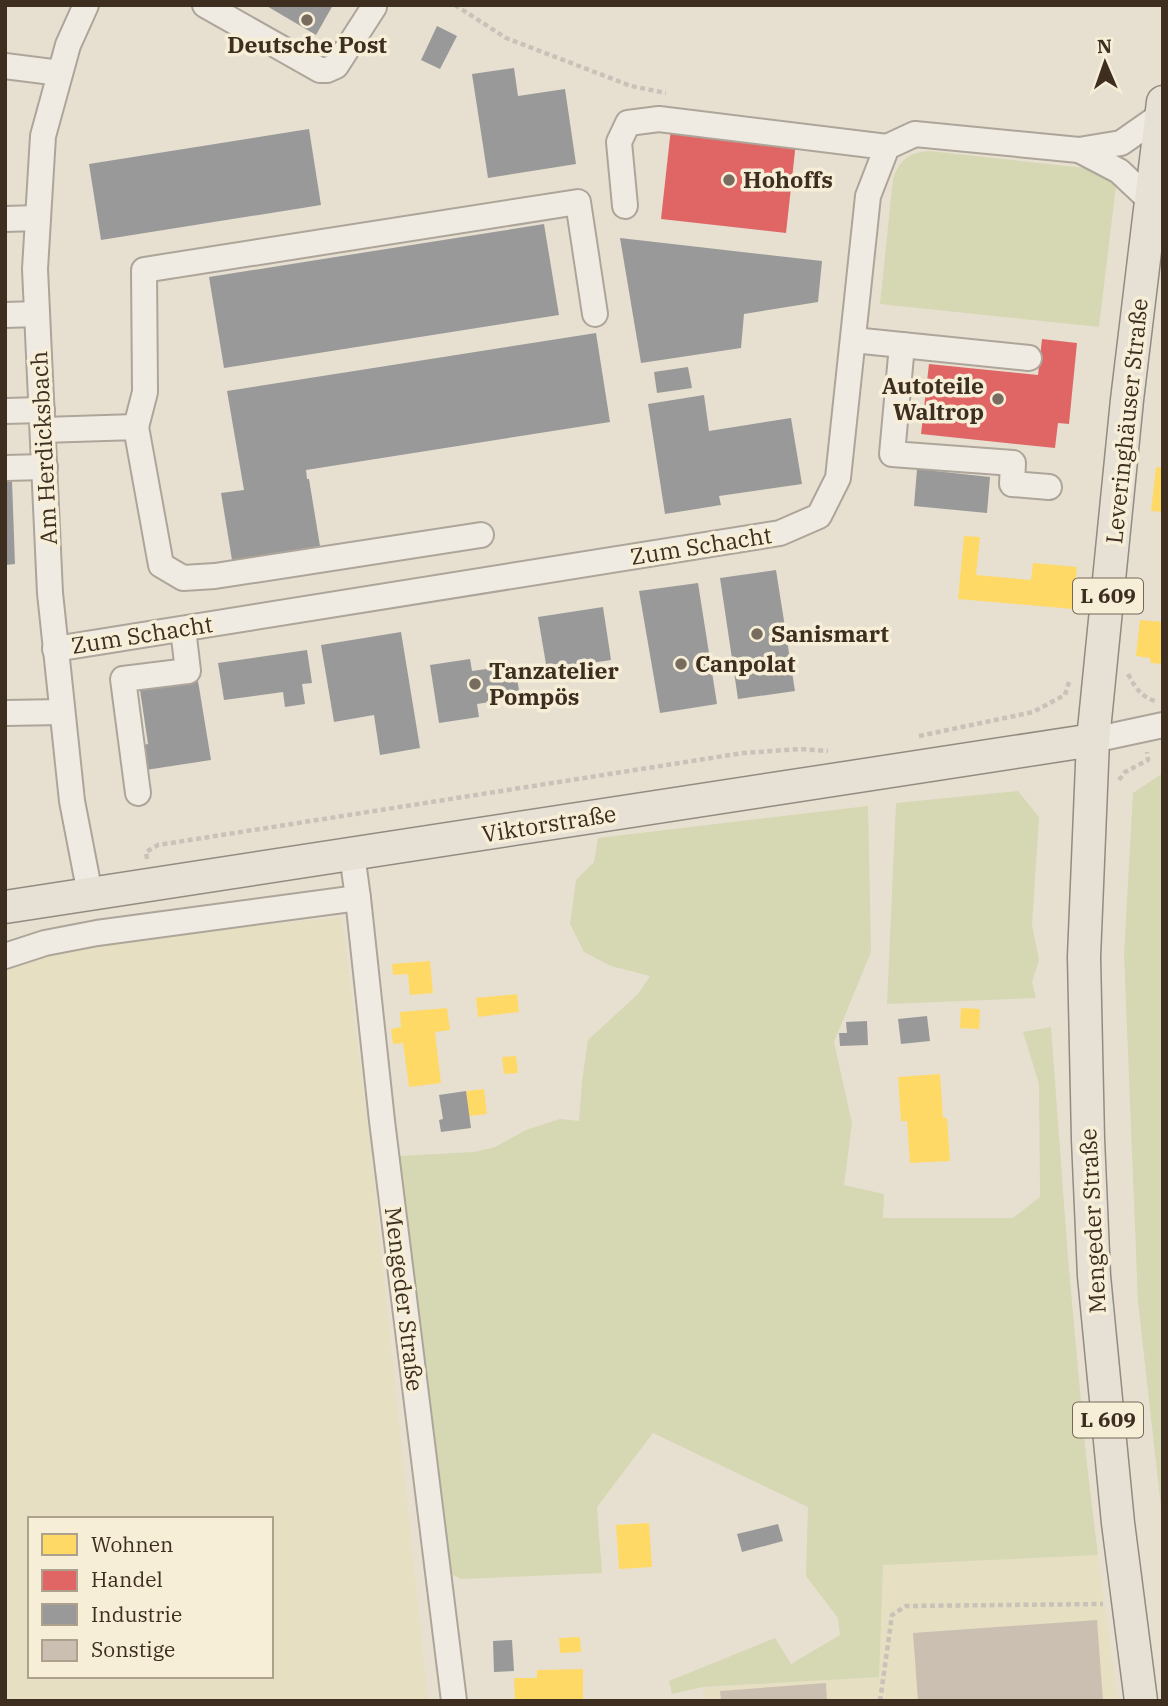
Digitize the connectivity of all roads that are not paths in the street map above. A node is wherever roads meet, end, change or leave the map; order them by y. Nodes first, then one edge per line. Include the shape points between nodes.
1 (86, 5) edge
2 (205, 5) edge
3 (374, 7) dead end
4 (5, 66) edge
5 (60, 73) junction
6 (1162, 108) edge
7 (887, 147) junction
8 (1079, 150) junction
9 (1151, 201) junction
10 (625, 206) dead end
11 (38, 218) junction
12 (5, 219) edge
13 (37, 314) junction
14 (595, 314) dead end
15 (5, 315) edge
16 (853, 340) junction
17 (902, 345) junction
18 (1030, 358) dead end
19 (5, 411) edge
20 (42, 420) junction
21 (136, 427) junction
22 (44, 467) junction
23 (5, 468) edge
24 (1049, 487) dead end
25 (481, 535) dead end
26 (183, 629) junction
27 (55, 649) junction
28 (62, 712) junction
29 (5, 713) edge
30 (1154, 727) edge
31 (1093, 740) junction
32 (138, 793) dead end
33 (352, 854) junction
34 (90, 894) junction
35 (358, 898) junction
36 (5, 907) edge
37 (5, 956) edge
38 (454, 1701) edge
39 (1141, 1701) edge

1 - 5 street, Am Herdicksbach
2 - 3 street via 320,70 336,66
4 - 5 street
5 - 11 street, Am Herdicksbach via 43,136
6 - 8 street via 1121,143
6 - 9 main road, Leveringhäuser Straße / L 609
7 - 8 street via 915,134
7 - 10 street via 659,119 628,123 619,142
7 - 16 street, Zum Schacht via 868,196
8 - 9 street via 1119,171
9 - 31 main road, Leveringhäuser Straße / L 609
11 - 12 street
11 - 13 street, Am Herdicksbach
13 - 15 street
13 - 20 street, Am Herdicksbach
14 - 21 street via 578,202 144,270 145,392
16 - 17 street
16 - 26 street, Zum Schacht via 838,478 819,516 780,534
17 - 18 street
17 - 24 street via 892,454 1013,463 1012,484
19 - 20 street
20 - 21 street
20 - 22 street, Am Herdicksbach
21 - 25 street via 161,565 183,578
22 - 23 street
22 - 27 street, Am Herdicksbach
26 - 27 street, Zum Schacht
26 - 32 street via 188,671 123,679
27 - 28 street, Am Herdicksbach
28 - 29 street
28 - 34 street, Am Herdicksbach via 72,801
30 - 31 street
31 - 33 main road, Viktorstraße
31 - 39 main road, Mengeder Straße / L 609 via 1084,957 1094,1276
33 - 34 main road, Viktorstraße
33 - 35 street, Mengeder Straße
34 - 36 main road, Viktorstraße
35 - 37 street via 97,933
35 - 38 street, Mengeder Straße

